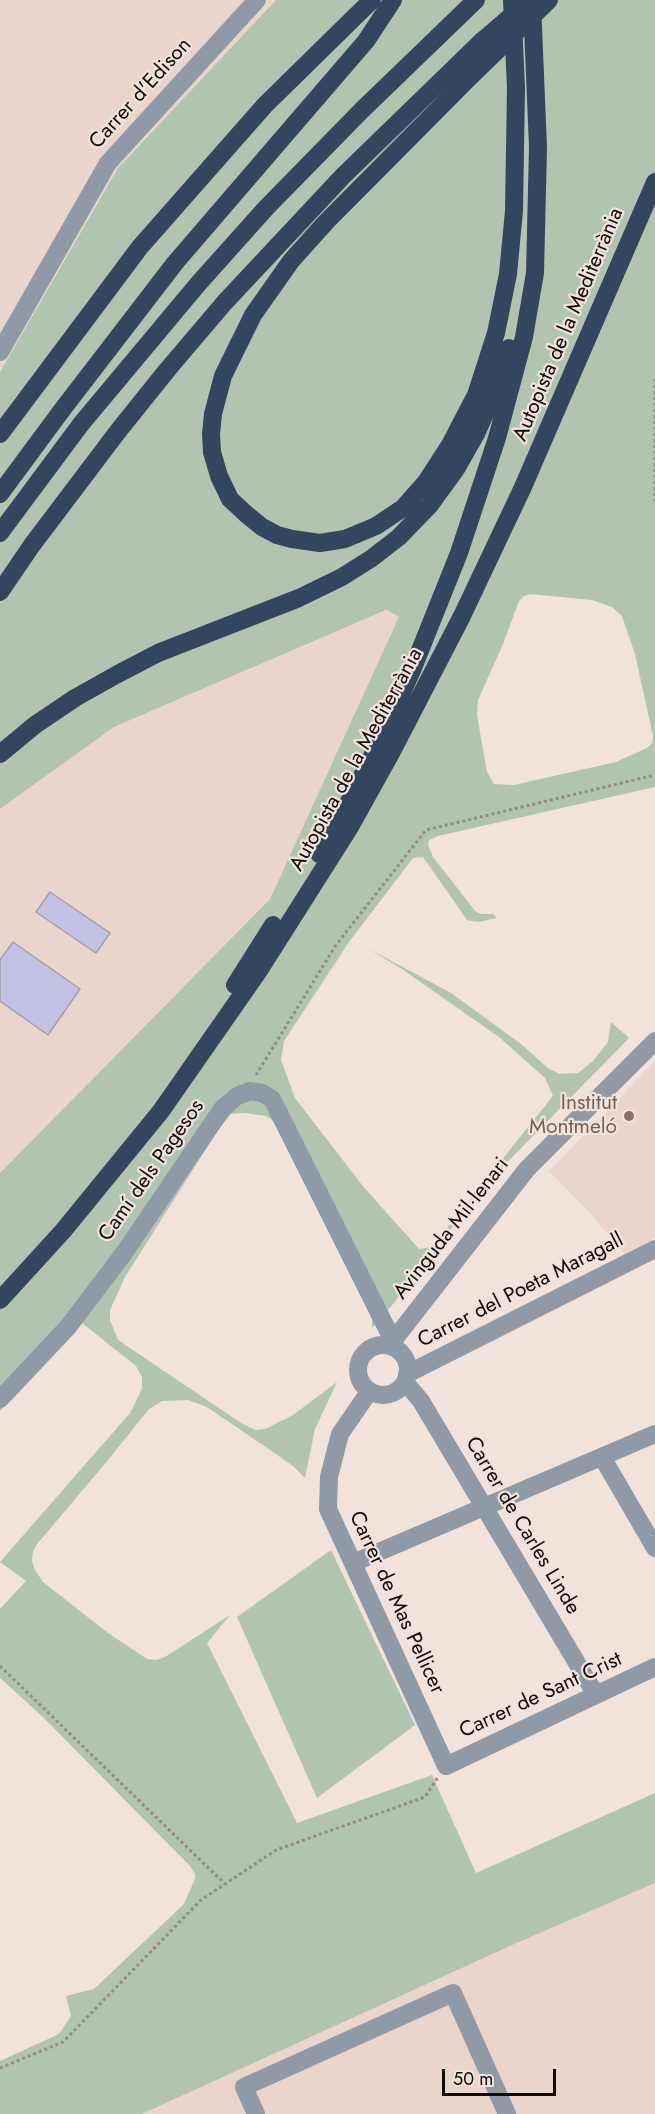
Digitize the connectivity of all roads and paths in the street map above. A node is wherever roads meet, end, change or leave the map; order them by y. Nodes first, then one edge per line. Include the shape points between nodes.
1 (257, 0) edge
2 (372, 0) edge
3 (393, 0) edge
4 (476, 0) edge
5 (512, 0) edge
6 (531, 0) edge
7 (549, 0) edge
8 (655, 182) edge
9 (536, 208) junction
10 (0, 352) edge
11 (655, 379) edge
12 (0, 434) edge
13 (0, 494) edge
14 (655, 504) edge
15 (0, 533) edge
16 (0, 592) edge
17 (0, 754) edge
18 (655, 775) edge
19 (655, 1041) edge
20 (250, 1091) junction
21 (161, 1111) junction
22 (655, 1249) edge
23 (0, 1300) edge
24 (393, 1344) junction
25 (406, 1378) junction
26 (369, 1392) junction
27 (0, 1399) edge
28 (655, 1434) edge
29 (602, 1457) junction
30 (484, 1507) junction
31 (655, 1548) edge
32 (353, 1563) junction
33 (0, 1666) edge
34 (655, 1667) edge
35 (596, 1695) junction
36 (446, 1766) junction
37 (225, 1884) junction
38 (0, 2068) edge
39 (256, 2114) edge
40 (507, 2114) edge

1 - 10 street, Carrer d'Edison via 108,163
2 - 12 highway via 265,105 140,247
3 - 13 highway via 366,41 175,263
4 - 15 highway via 354,118 205,275 81,424
5 - 7 highway, bridge via 516,98 512,232 496,333 476,395 450,445 403,508 376,526 345,539 320,543 277,536 230,499 212,453 213,414 223,376 253,315 291,261 326,222 472,75
6 - 9 highway via 538,147
6 - 16 highway, bridge via 482,41 343,176 225,302 119,430
8 - 21 highway, Autopista de la Mediterrània via 524,487 390,755 350,827 260,969
9 - 17 highway via 512,338 495,391 456,469 430,505 399,537 332,582 116,675 35,725
9 - 21 highway via 535,273 524,337 497,438 459,553 413,668 350,801
11 - 14 path
18 - 20 path via 426,830 336,945
19 - 24 street, Avinguda Mil·lenari via 527,1169
20 - 24 street via 262,1092 272,1099
20 - 27 street, Camí dels Pagesos via 222,1109 103,1281 68,1326
21 - 23 highway, Autopista de la Mediterrània via 63,1232
22 - 25 street, Carrer del Poeta Maragall
24 - 25 street via 404,1357
24 - 26 street via 375,1346 362,1356 358,1374
25 - 26 street via 392,1394
25 - 30 street, Carrer de Carles Linde
26 - 32 street, Carrer de Mas Pellicer via 340,1434 329,1477 328,1509
28 - 29 street
29 - 30 street
29 - 31 street
30 - 32 street
30 - 35 street, Carrer de Carles Linde
32 - 36 street, Carrer de Mas Pellicer
33 - 37 path
34 - 35 street, Carrer de Sant Crist
35 - 36 street, Carrer de Sant Crist
36 - 37 path via 425,1797 276,1850
37 - 38 path via 201,1900 63,2042
39 - 40 street via 243,2087 453,1993

